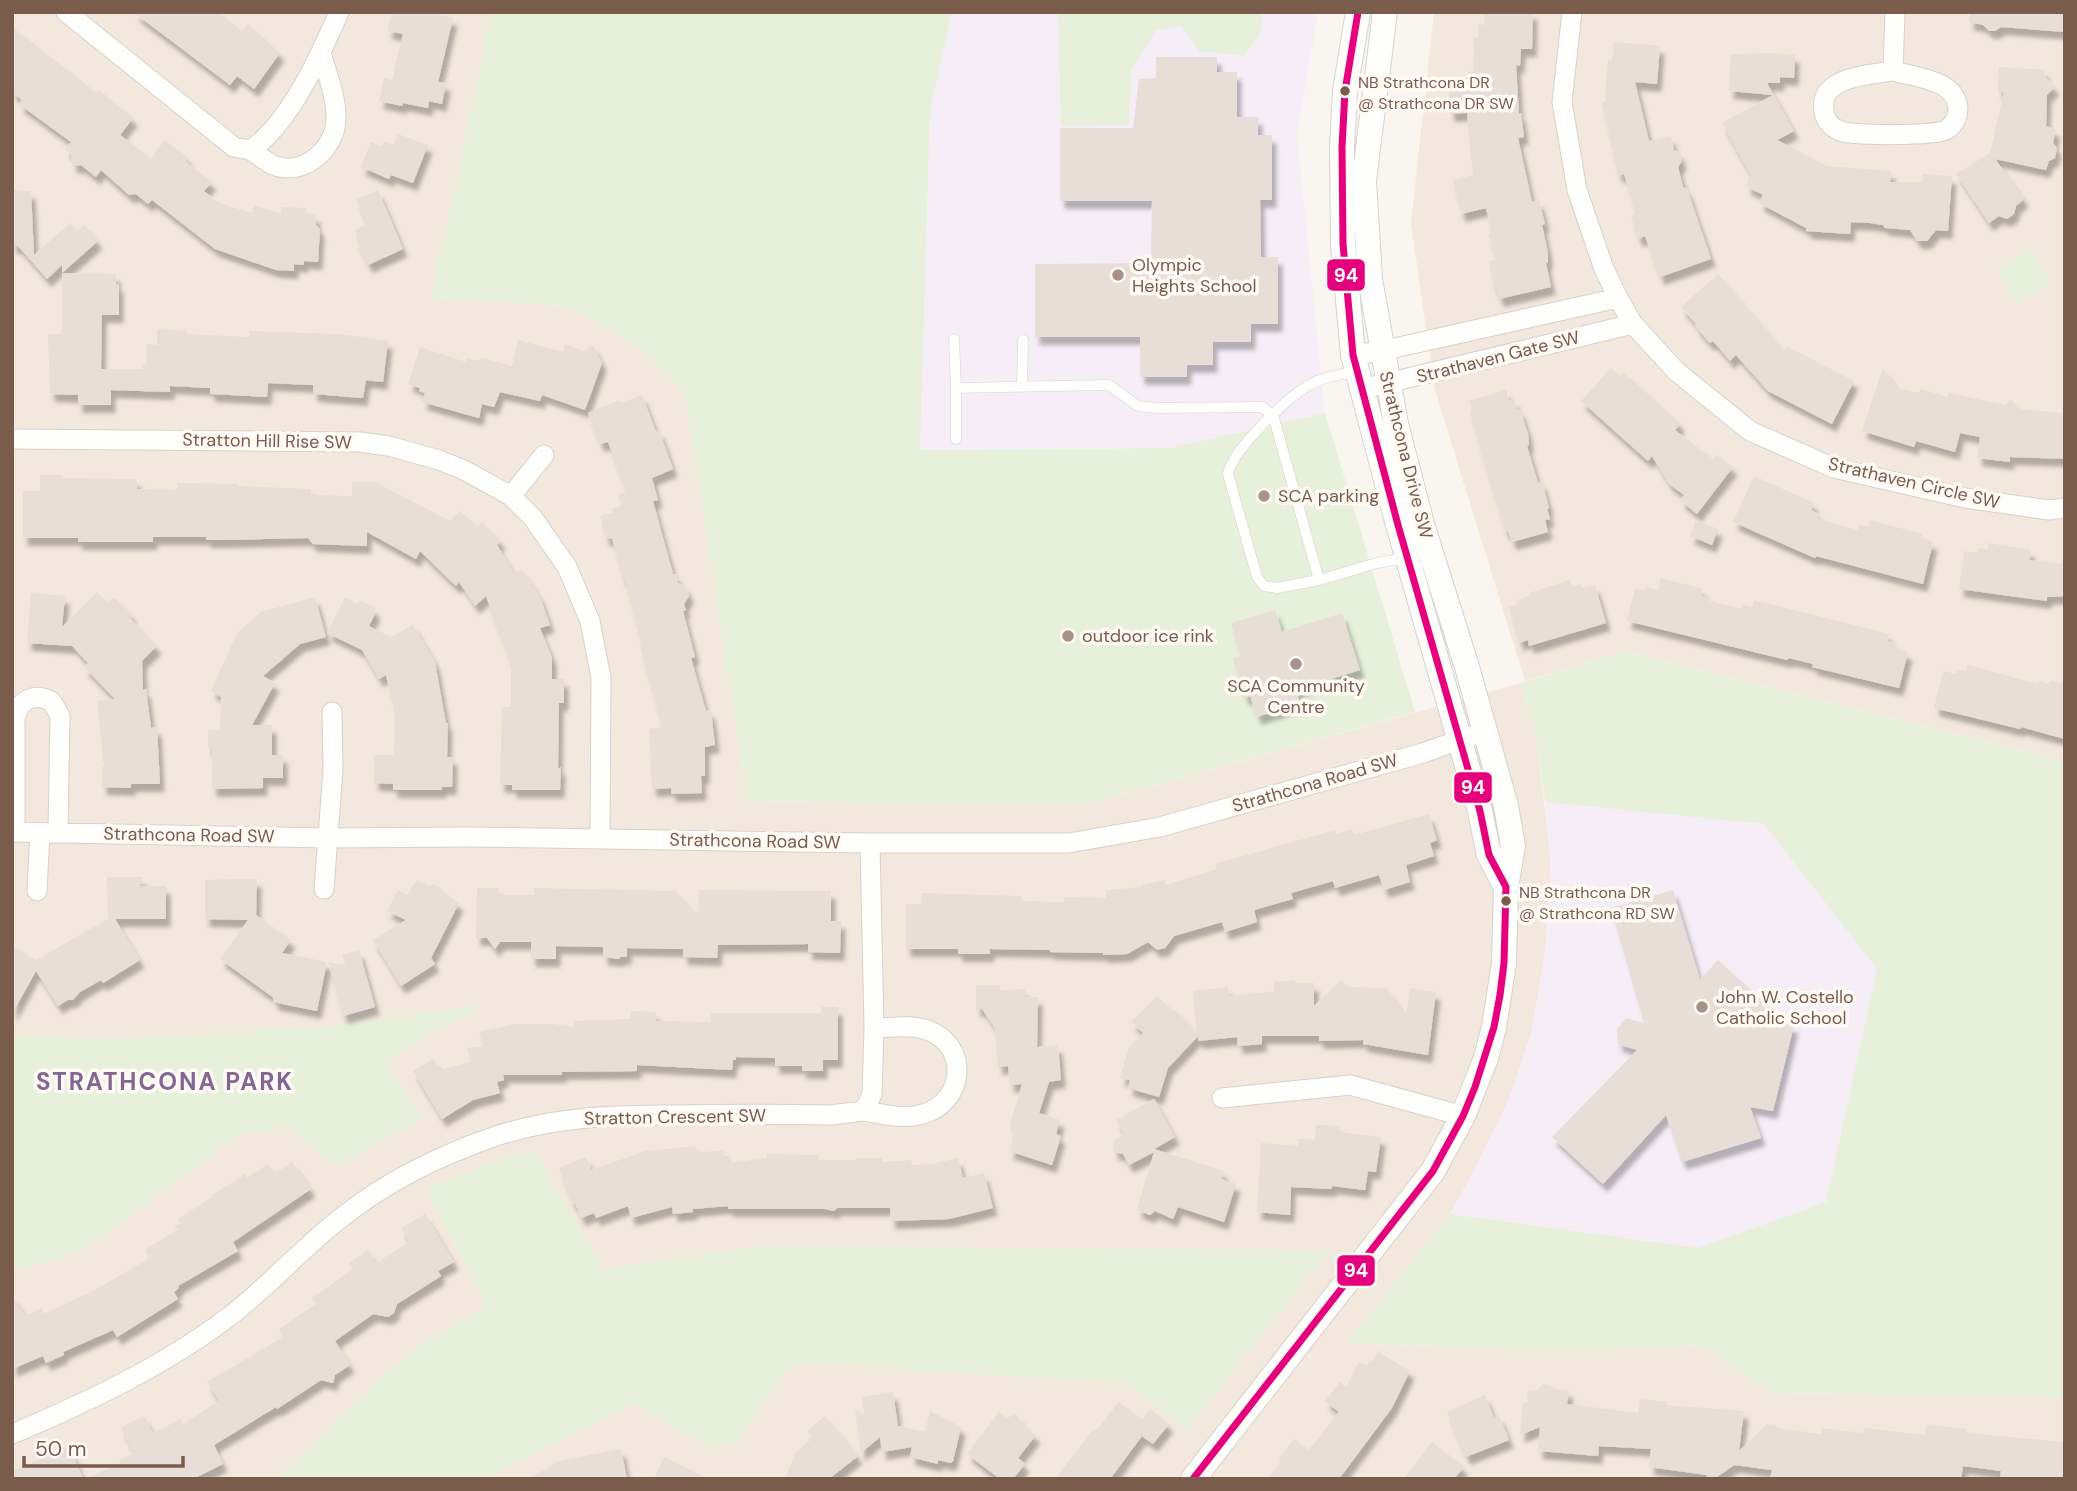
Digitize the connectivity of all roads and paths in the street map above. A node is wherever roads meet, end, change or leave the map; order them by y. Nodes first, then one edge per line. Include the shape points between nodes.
1 (66, 12) edge
2 (339, 12) edge
3 (1359, 12) edge
4 (1385, 12) edge
5 (1572, 12) edge
6 (1895, 12) edge
7 (321, 53) junction
8 (1893, 71) junction
9 (250, 150) junction
10 (1618, 298) junction
11 (1633, 324) junction
12 (954, 339) dead end
13 (1023, 340) dead end
14 (1381, 351) junction
15 (1357, 372) junction
16 (1387, 384) junction
17 (1022, 387) junction
18 (956, 388) junction
19 (1273, 415) junction
20 (13, 432) edge
21 (956, 439) dead end
22 (544, 455) dead end
23 (511, 496) junction
24 (2065, 508) edge
25 (1408, 558) junction
26 (1319, 580) junction
27 (332, 712) dead end
28 (1484, 732) junction
29 (1460, 740) junction
30 (14, 832) edge
31 (49, 833) junction
32 (327, 838) junction
33 (600, 839) junction
34 (870, 843) junction
35 (1506, 887) junction
36 (324, 889) dead end
37 (37, 891) dead end
38 (874, 1028) junction
39 (1222, 1098) dead end
40 (864, 1111) junction
41 (1463, 1116) junction
42 (12, 1434) edge
43 (1193, 1479) edge

1 - 9 street via 234,147
2 - 7 street
3 - 15 street, Strathcona Drive SW via 1345,91 1342,147 1343,244
4 - 14 street, Strathcona Drive SW via 1364,181 1370,279
5 - 10 street, Strathaven Circle SW via 1562,102 1577,190
6 - 8 street
7 - 9 street via 278,123
7 - 9 street via 337,119 324,151 306,163 285,167
8 - 8 street via 1834,85 1824,99 1829,124 1844,132 1930,134 1953,124 1958,108 1952,92
10 - 11 street, Strathaven Circle SW
10 - 14 street, Strathaven Gate SW
11 - 16 street, Strathaven Gate SW
11 - 24 street, Strathaven Circle SW via 1677,372 1750,431 1833,468 1965,498 2049,510
12 - 18 lane
13 - 17 lane
14 - 15 street, Strathaven Gate SW
14 - 16 street, Strathcona Drive SW
15 - 16 street, Strathaven Gate SW
15 - 19 lane via 1309,385
15 - 25 street, Strathcona Drive SW
16 - 28 street, Strathcona Drive SW via 1422,524
17 - 18 lane
17 - 19 lane via 1110,385 1138,406 1262,407
18 - 21 lane
19 - 26 lane
19 - 26 lane via 1229,466 1231,487 1257,578 1264,586
20 - 23 street, Stratton Hill Rise SW via 360,442 439,460
22 - 23 street
23 - 33 street, Stratton Hill Rise SW via 568,567 590,621 601,678
25 - 26 lane
25 - 29 street, Strathcona Drive SW
27 - 32 street
28 - 29 street, Strathcona Road SW
28 - 35 street, Strathcona Drive SW via 1513,846
29 - 34 street, Strathcona Road SW via 1160,827 1069,843
29 - 35 street, Strathcona Drive SW via 1489,855
30 - 31 street, Strathcona Road SW
30 - 31 street via 15,719 22,703 38,697 52,702 60,716
31 - 32 street, Strathcona Road SW
31 - 37 street
32 - 33 street, Strathcona Road SW
32 - 36 street
33 - 34 street, Strathcona Road SW
34 - 38 street
35 - 41 street, Strathcona Drive SW via 1498,1006 1486,1058
38 - 40 street via 872,1094
38 - 40 street, Stratton Crescent SW via 918,1028 938,1035 953,1052 957,1073 947,1100 922,1115 896,1117
39 - 41 street via 1350,1085
40 - 42 street, Stratton Crescent SW via 599,1116 531,1127 474,1144 419,1168 366,1200 194,1341 101,1394
41 - 43 street, Strathcona Drive SW via 1419,1192

